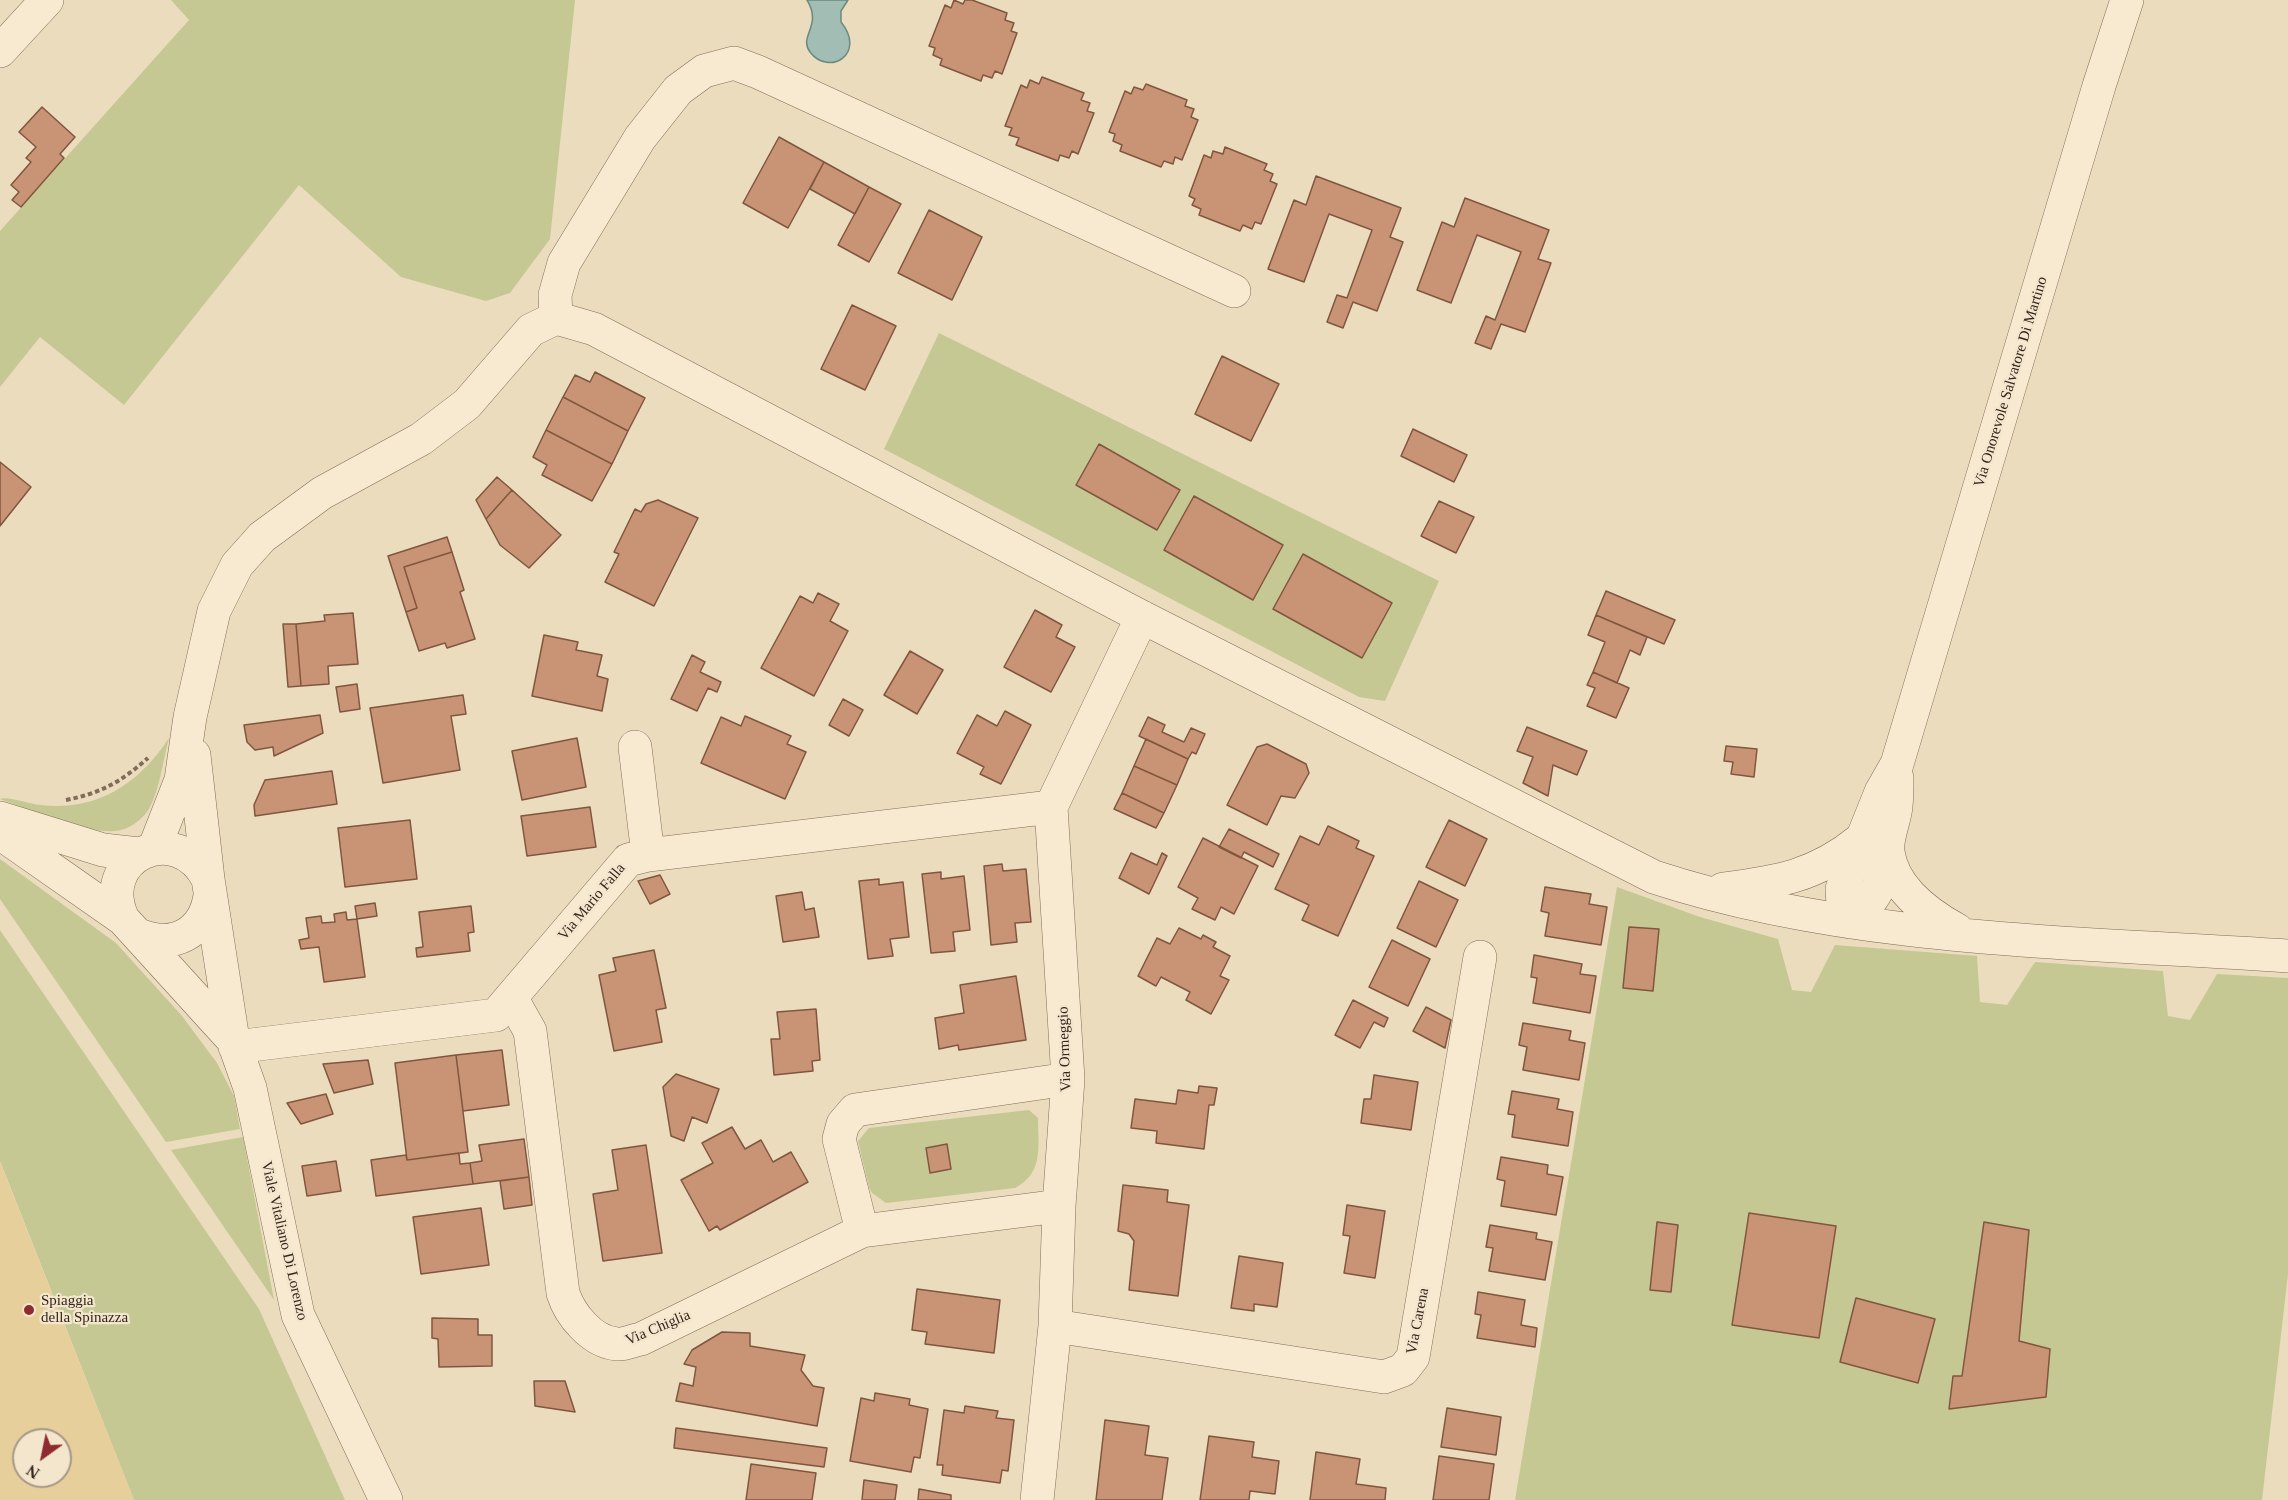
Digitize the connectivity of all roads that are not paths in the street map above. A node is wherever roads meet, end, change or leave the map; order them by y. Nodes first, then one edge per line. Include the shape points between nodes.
1 (47, 0) edge
2 (2127, 0) edge
3 (0, 51) edge
4 (1233, 291) dead end
5 (556, 318) junction
6 (1142, 617) junction
7 (190, 717) junction
8 (634, 747) dead end
9 (1052, 807) junction
10 (0, 818) edge
11 (0, 833) edge
12 (1874, 846) junction
13 (146, 851) junction
14 (648, 855) junction
15 (209, 888) junction
16 (1700, 892) junction
17 (1850, 922) junction
18 (131, 927) junction
19 (1963, 934) junction
20 (2288, 956) edge
21 (1480, 957) dead end
22 (512, 999) junction
23 (234, 1044) junction
24 (1068, 1079) junction
25 (1059, 1206) junction
26 (862, 1231) junction
27 (1055, 1326) junction
28 (386, 1500) edge
29 (1037, 1500) edge

1 - 3 street
2 - 12 street, Via Onorevole Salvatore Di Martino via 1897,764 1896,806
4 - 5 street via 734,63 704,71 678,90 640,138 564,263 555,295
5 - 6 street via 594,329
5 - 7 street via 531,330 467,404 421,439 322,493 256,544 237,565 214,611
6 - 9 street, Via Ormeggio
6 - 16 street via 1654,877
7 - 13 street via 181,780
7 - 15 street
8 - 14 street
9 - 14 street, Via Mario Falla
9 - 24 street, Via Ormeggio
10 - 13 street via 104,850
11 - 18 street
12 - 16 street via 1800,876
12 - 17 street, Via Onorevole Salvatore Di Martino via 1882,881 1871,903
12 - 19 street via 1912,898 1932,916
13 - 15 street via 173,849 190,856
13 - 18 street via 124,868 119,878 116,899
14 - 22 street, Via Mario Falla via 628,860
15 - 18 street via 204,917 190,933 170,942 159,942
15 - 23 street
16 - 17 street
17 - 19 street
18 - 23 street
19 - 20 street
21 - 27 street, Via Carena via 1413,1357 1403,1370 1384,1377
22 - 23 street, Via Mario Falla via 496,1015
22 - 26 street, Via Chiglia via 530,1031 563,1293 579,1322 599,1338 618,1344 641,1339
23 - 28 street, Viale Vitaliano Di Lorenzo via 250,1088 298,1315
24 - 25 street, Via Ormeggio
24 - 26 street via 855,1110 843,1125 839,1139
25 - 26 street, Via Chiglia
25 - 27 street, Via Ormeggio
27 - 29 street, Via Ormeggio

